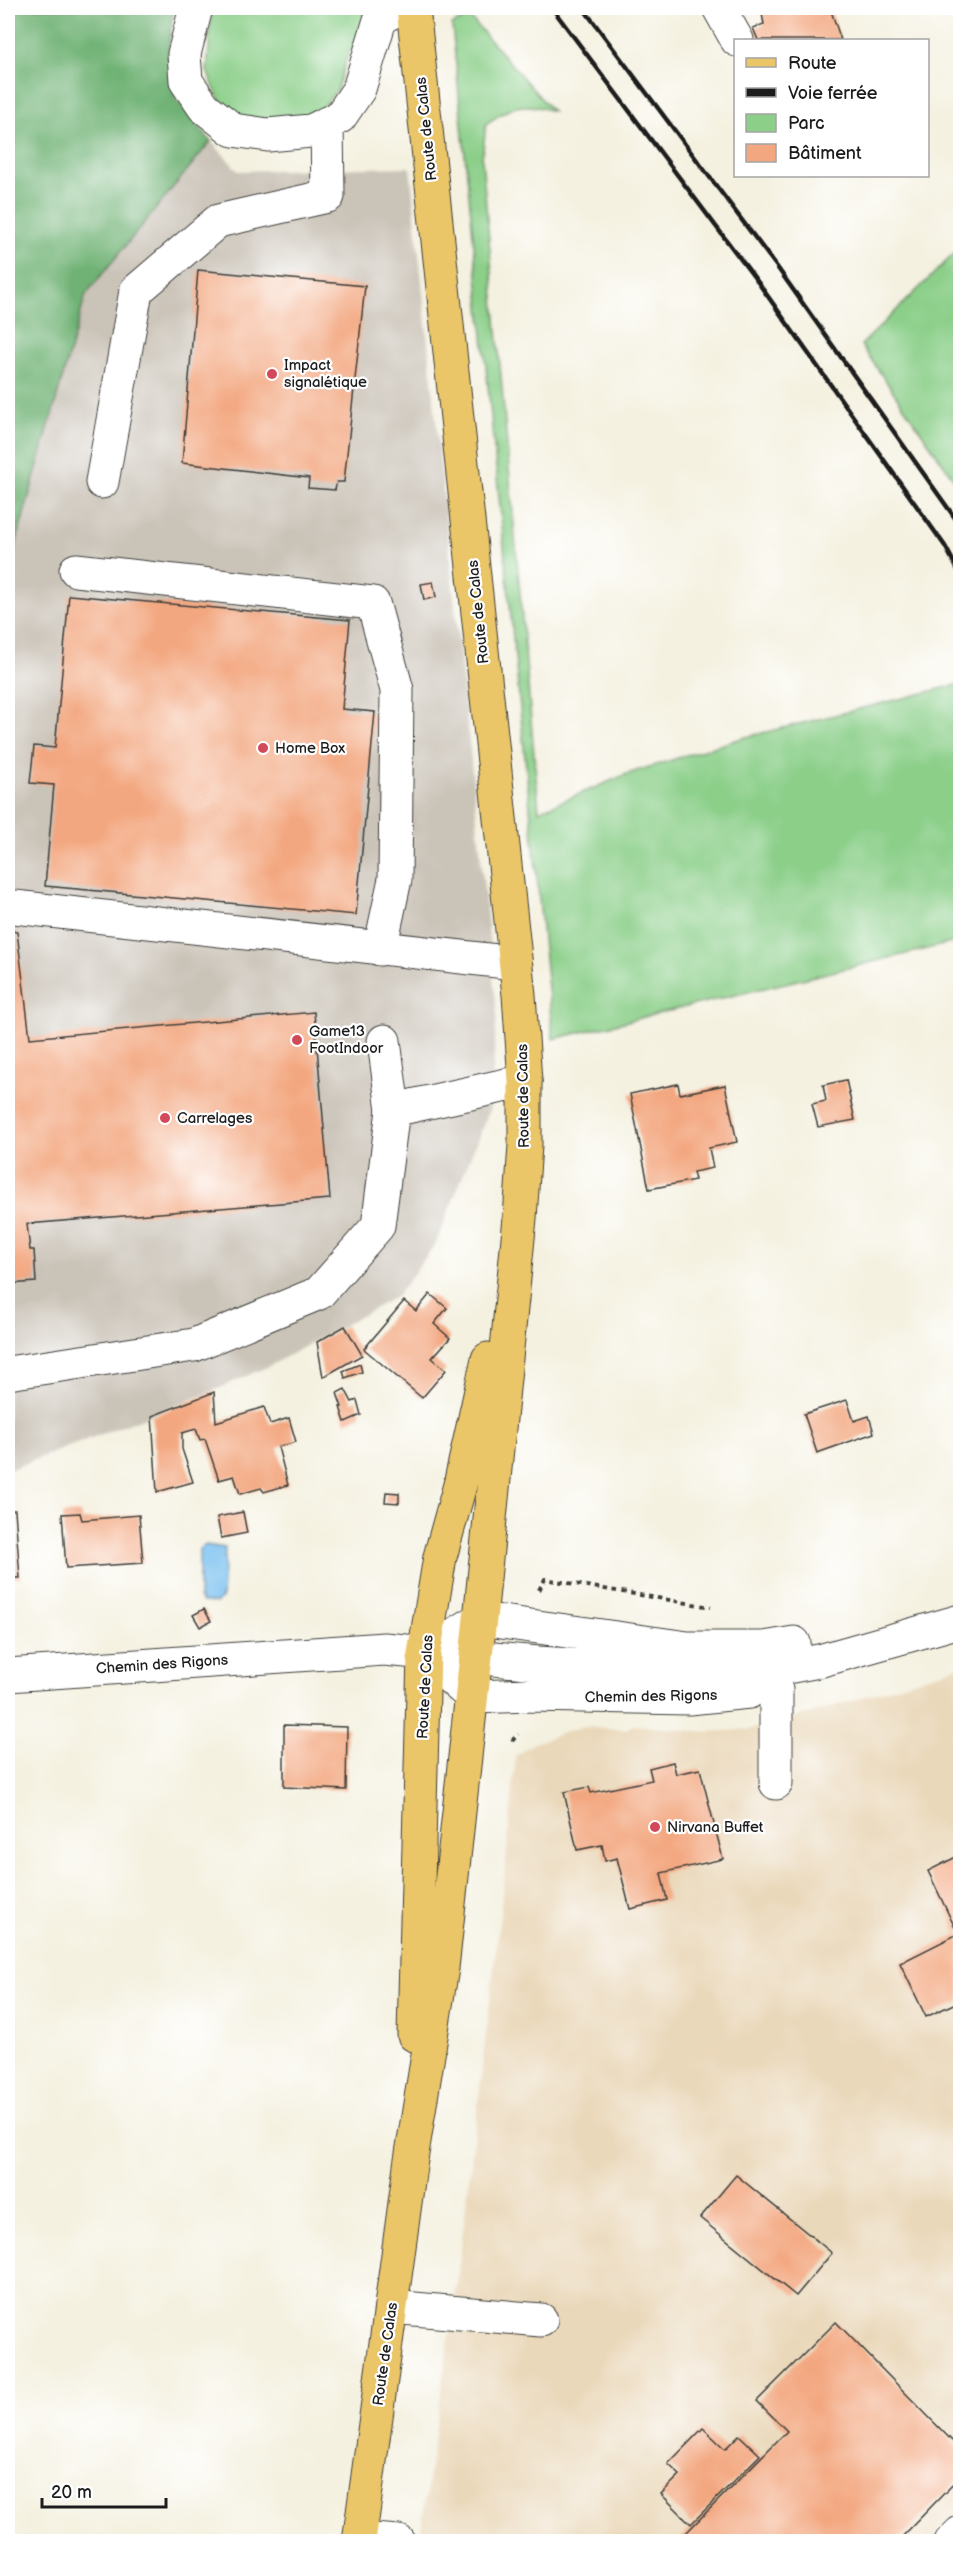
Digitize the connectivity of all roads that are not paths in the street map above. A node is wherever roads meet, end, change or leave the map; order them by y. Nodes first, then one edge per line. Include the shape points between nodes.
1 (196, 8) edge
2 (396, 8) edge
3 (413, 8) edge
4 (719, 8) edge
5 (736, 39) edge
6 (327, 123) junction
7 (102, 482) dead end
8 (76, 570) dead end
9 (15, 908) dead end
10 (380, 949) junction
11 (515, 963) junction
12 (384, 1041) dead end
13 (525, 1081) junction
14 (393, 1110) junction
15 (520, 1218) junction
16 (8, 1372) edge
17 (960, 1600) edge
18 (480, 1619) junction
19 (960, 1621) edge
20 (960, 1643) edge
21 (424, 1654) junction
22 (476, 1658) junction
23 (8, 1675) edge
24 (776, 1690) junction
25 (472, 1697) junction
26 (776, 1783) dead end
27 (410, 2166) junction
28 (391, 2307) junction
29 (541, 2320) dead end
30 (960, 2532) edge
31 (359, 2540) edge
32 (399, 2541) edge
33 (951, 2541) edge

1 - 6 street via 184,54 186,81 204,107 234,130 268,135 311,131
2 - 6 street via 380,20 359,89 340,117
3 - 11 main road, Route de Calas
4 - 5 street
6 - 7 street via 328,196 218,221 135,291
8 - 10 street via 373,603 397,690 395,879
9 - 10 street
10 - 11 street
11 - 13 main road, Route de Calas
12 - 14 street
13 - 14 street
13 - 15 main road, Route de Calas
14 - 16 street via 378,1227 319,1293 194,1345
15 - 18 main road, Route de Calas
15 - 21 main road, Route de Calas via 440,1557
17 - 18 street via 833,1636 764,1648 688,1648
18 - 21 street
18 - 22 main road, Route de Calas
19 - 22 street, Chemin des Rigons via 819,1661 719,1674
20 - 24 street, Chemin des Rigons
21 - 22 street, Chemin des Rigons
21 - 23 street, Chemin des Rigons via 384,1649
21 - 25 street
21 - 27 main road, Route de Calas
22 - 25 main road, Route de Calas
24 - 25 street, Chemin des Rigons via 689,1698
24 - 26 street
25 - 27 main road, Route de Calas via 442,1968
27 - 28 main road, Route de Calas
28 - 29 street
28 - 31 main road, Route de Calas
30 - 33 street
31 - 32 street

